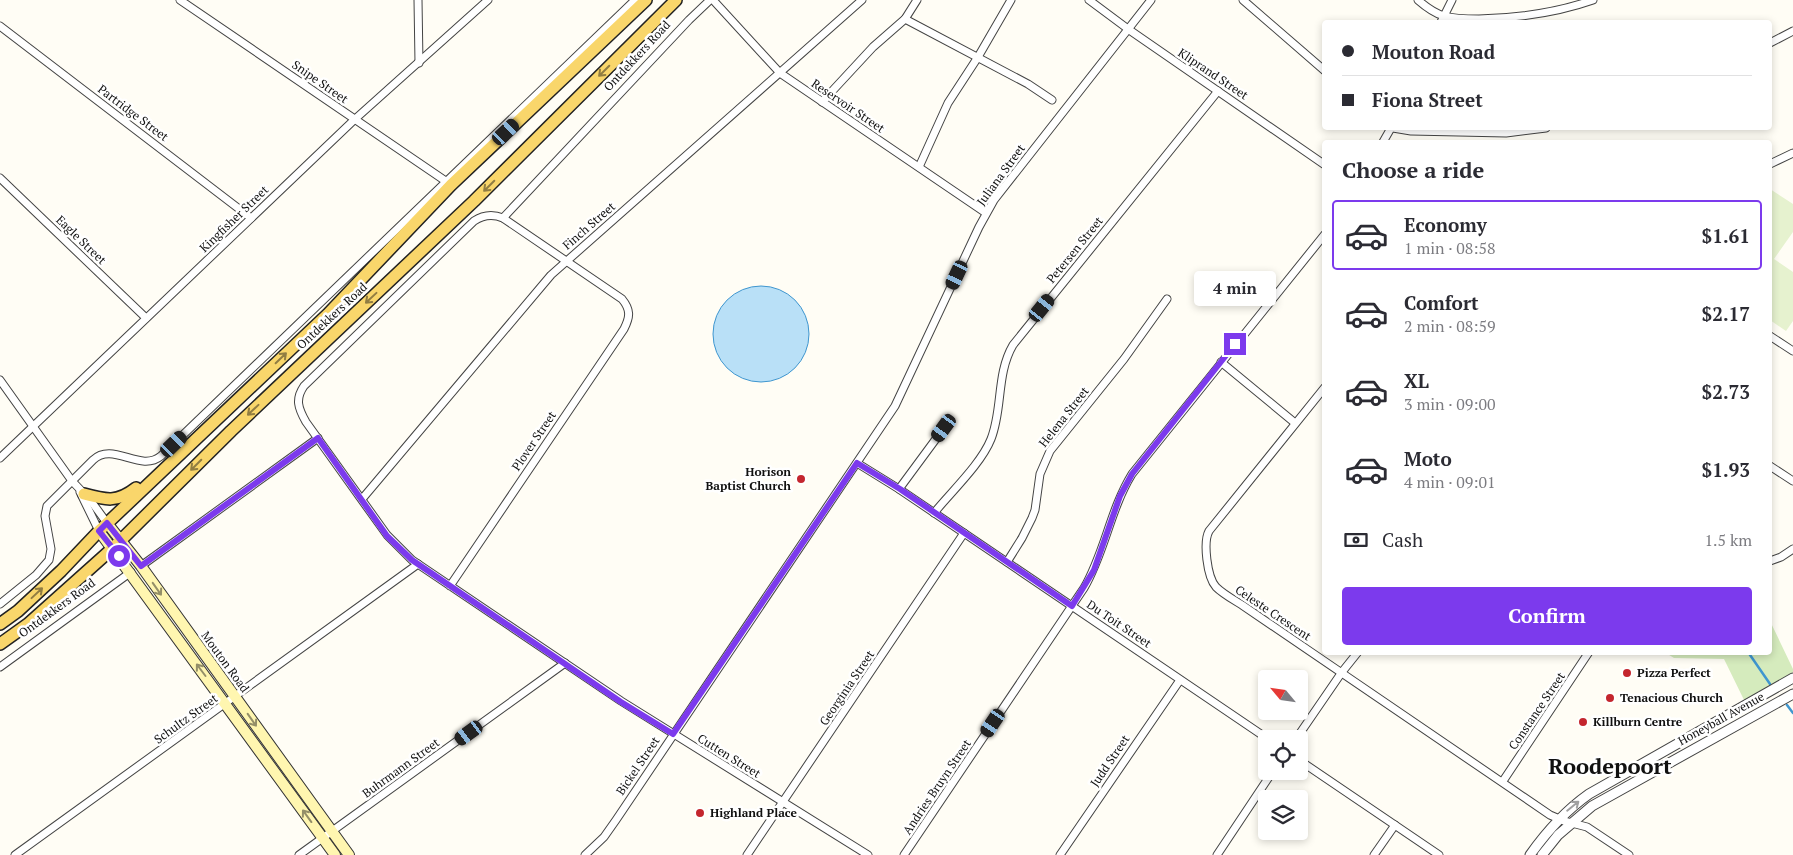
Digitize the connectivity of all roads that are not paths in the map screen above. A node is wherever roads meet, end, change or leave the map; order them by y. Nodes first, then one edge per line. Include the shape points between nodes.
1 (180, 0) edge
2 (418, 0) edge
3 (488, 0) edge
4 (635, 0) edge
5 (646, 0) edge
6 (676, 0) edge
7 (711, 0) edge
8 (862, 0) edge
9 (917, 0) edge
10 (1011, 0) edge
11 (1090, 0) edge
12 (1151, 0) edge
13 (1242, 0) edge
14 (1418, 0) edge
15 (1452, 0) edge
16 (1593, 0) edge
17 (905, 19) junction
18 (1443, 19) edge
19 (0, 26) edge
20 (1128, 29) junction
21 (1793, 31) edge
22 (1772, 42) edge
23 (978, 58) junction
24 (419, 63) junction
25 (1322, 68) edge
26 (780, 73) junction
27 (1218, 91) junction
28 (1052, 100) dead end
29 (822, 102) junction
30 (354, 120) junction
31 (1402, 130) edge
32 (1526, 130) edge
33 (1793, 153) edge
34 (1322, 163) edge
35 (1772, 163) edge
36 (919, 167) junction
37 (0, 178) edge
38 (447, 182) junction
39 (986, 213) junction
40 (252, 218) junction
41 (503, 218) junction
42 (1322, 238) edge
43 (565, 261) junction
44 (1167, 299) dead end
45 (146, 318) junction
46 (1772, 337) edge
47 (1793, 352) edge
48 (1222, 362) junction
49 (0, 380) edge
50 (1322, 391) edge
51 (1295, 423) junction
52 (35, 427) junction
53 (944, 428) dead end
54 (318, 438) junction
55 (0, 458) edge
56 (857, 463) junction
57 (170, 464) junction
58 (1772, 467) edge
59 (72, 481) junction
60 (1793, 482) edge
61 (900, 489) junction
62 (81, 490) junction
63 (362, 499) junction
64 (934, 512) junction
65 (103, 527) junction
66 (964, 533) junction
67 (117, 544) junction
68 (1793, 549) edge
69 (1772, 560) edge
70 (1006, 562) junction
71 (418, 564) junction
72 (141, 566) junction
73 (131, 572) junction
74 (450, 586) junction
75 (0, 604) edge
76 (1072, 606) junction
77 (0, 624) edge
78 (0, 644) edge
79 (1356, 655) edge
80 (1587, 655) edge
81 (565, 663) junction
82 (0, 667) edge
83 (1342, 672) junction
84 (1793, 678) edge
85 (1180, 680) junction
86 (1793, 694) edge
87 (236, 697) junction
88 (226, 704) junction
89 (1302, 730) edge
90 (1258, 732) edge
91 (673, 734) junction
92 (1308, 766) edge
93 (1268, 780) edge
94 (1503, 781) junction
95 (783, 802) junction
96 (1558, 819) junction
97 (1572, 822) junction
98 (1395, 825) junction
99 (332, 831) junction
100 (323, 838) junction
101 (15, 855) edge
102 (299, 855) edge
103 (335, 855) edge
104 (349, 855) edge
105 (585, 855) edge
106 (747, 855) edge
107 (868, 855) edge
108 (904, 855) edge
109 (1060, 855) edge
110 (1217, 855) edge
111 (1374, 855) edge
112 (1439, 855) edge
113 (1530, 855) edge
114 (1542, 855) edge
115 (1629, 855) edge

1 - 30 street, Snipe Street
2 - 24 street
3 - 24 street, Kingfisher Street
4 - 38 street, Ontdekkers Road
57 -> 5 main road, Ontdekkers Road via 328,314 450,185
6 -> 67 main road, Ontdekkers Road via 474,201 231,431
7 - 26 street, Reservoir Street
7 - 41 street, Ontdekkers Road
8 - 26 street, Finch Street
9 - 17 street
10 - 23 street
11 - 20 street, Kliprand Street
12 - 20 street, Juliana Street
13 - 25 street
14 - 18 street
15 - 18 street
16 - 18 street via 1520,16
17 - 23 street
17 - 29 street via 873,47
19 - 40 street, Partridge Street
20 - 27 street, Kliprand Street
20 - 39 street, Juliana Street
21 - 22 street
23 - 28 street
23 - 36 street via 948,102
24 - 30 street, Kingfisher Street
26 - 29 street, Reservoir Street
26 - 43 street, Finch Street
27 - 34 street, Kliprand Street
27 - 64 street, Petersen Street via 1013,345 1006,360 991,438 982,454
29 - 36 street, Reservoir Street
30 - 38 street, Snipe Street
30 - 40 street, Kingfisher Street
31 - 32 street
33 - 35 street
36 - 39 street, Reservoir Street
37 - 45 street, Eagle Street
38 - 59 street, Ontdekkers Road via 158,458 146,462 102,454
39 - 56 street, Juliana Street via 901,395
40 - 45 street, Kingfisher Street
41 - 43 street
41 - 54 street, Cutten Street via 490,215 474,221 304,386 298,400 300,412
42 - 48 street, Andries Bruyn Street
43 - 63 street, Finch Street
43 - 74 street, Plover Street via 622,299 629,308 628,319
44 - 70 street, Helena Street via 1124,359 1050,451 1040,474 1032,518
45 - 52 street, Kingfisher Street
46 - 47 street
48 - 51 street
48 - 76 street, Andries Bruyn Street via 1128,479 1098,560
49 - 52 street, Mouton Road
50 - 51 street, Celeste Crescent
51 - 83 street, Celeste Crescent via 1209,531 1206,541 1210,575 1218,589
52 - 55 street, Kingfisher Street
52 - 59 street, Mouton Road
53 - 61 street
54 - 63 street, Cutten Street
54 - 72 street
56 - 61 street, Du Toit Street
56 - 91 street, Bickel Street
57 - 62 main road via 121,498 107,500
57 - 65 main road, Ontdekkers Road
58 - 60 street
59 - 62 street, Mouton Road
59 - 75 street, Ontdekkers Road via 45,509 51,553 49,560
61 - 64 street, Du Toit Street
62 - 65 street, Mouton Road
62 - 65 street, Mouton Road
63 - 71 street, Cutten Street via 387,536
64 - 66 street, Du Toit Street
65 - 67 main road, Mouton Road
77 -> 65 main road, Ontdekkers Road via 18,611
66 - 70 street, Du Toit Street
66 - 95 street, Georginia Street
67 - 72 main road, Mouton Road
67 - 73 main road, Mouton Road
67 - 78 main road, Ontdekkers Road via 28,624
68 - 69 street
70 - 76 street, Du Toit Street
71 - 74 street, Cutten Street
71 - 87 street, Schultz Street
72 -> 87 main road, Mouton Road
73 - 82 street, Ontdekkers Road
88 -> 73 main road, Mouton Road
74 - 81 street, Cutten Street
76 - 85 street, Du Toit Street
76 - 108 street, Andries Bruyn Street
79 - 83 street
80 - 94 street, Constance Street
81 - 91 street, Cutten Street
81 - 99 street, Buhrmann Street
83 - 89 street
83 - 94 street, Celeste Crescent
96 -> 84 street, Honeyball Avenue via 1589,794
85 - 90 street, Du Toit Street
85 - 109 street, Judd Street
86 - 97 street, Honeyball Avenue via 1610,795
87 - 88 street, Schultz Street
87 -> 99 main road, Mouton Road
100 -> 88 main road, Mouton Road
88 - 101 street, Schultz Street
91 - 95 street, Cutten Street
91 - 105 street, Bickel Street via 604,837
92 - 98 street
93 - 110 street
94 - 96 street, Celeste Crescent
95 - 106 street, Georginia Street
95 - 107 street, Cutten Street
96 - 97 street, Celeste Crescent
96 - 113 street, Honeyball Avenue
97 - 114 street, Honeyball Avenue
97 - 115 street, Celeste Crescent via 1587,827
98 - 111 street
98 - 112 street
99 - 100 street, Buhrmann Street
99 - 104 main road, Mouton Road
100 - 102 street, Buhrmann Street
100 - 103 main road, Mouton Road

